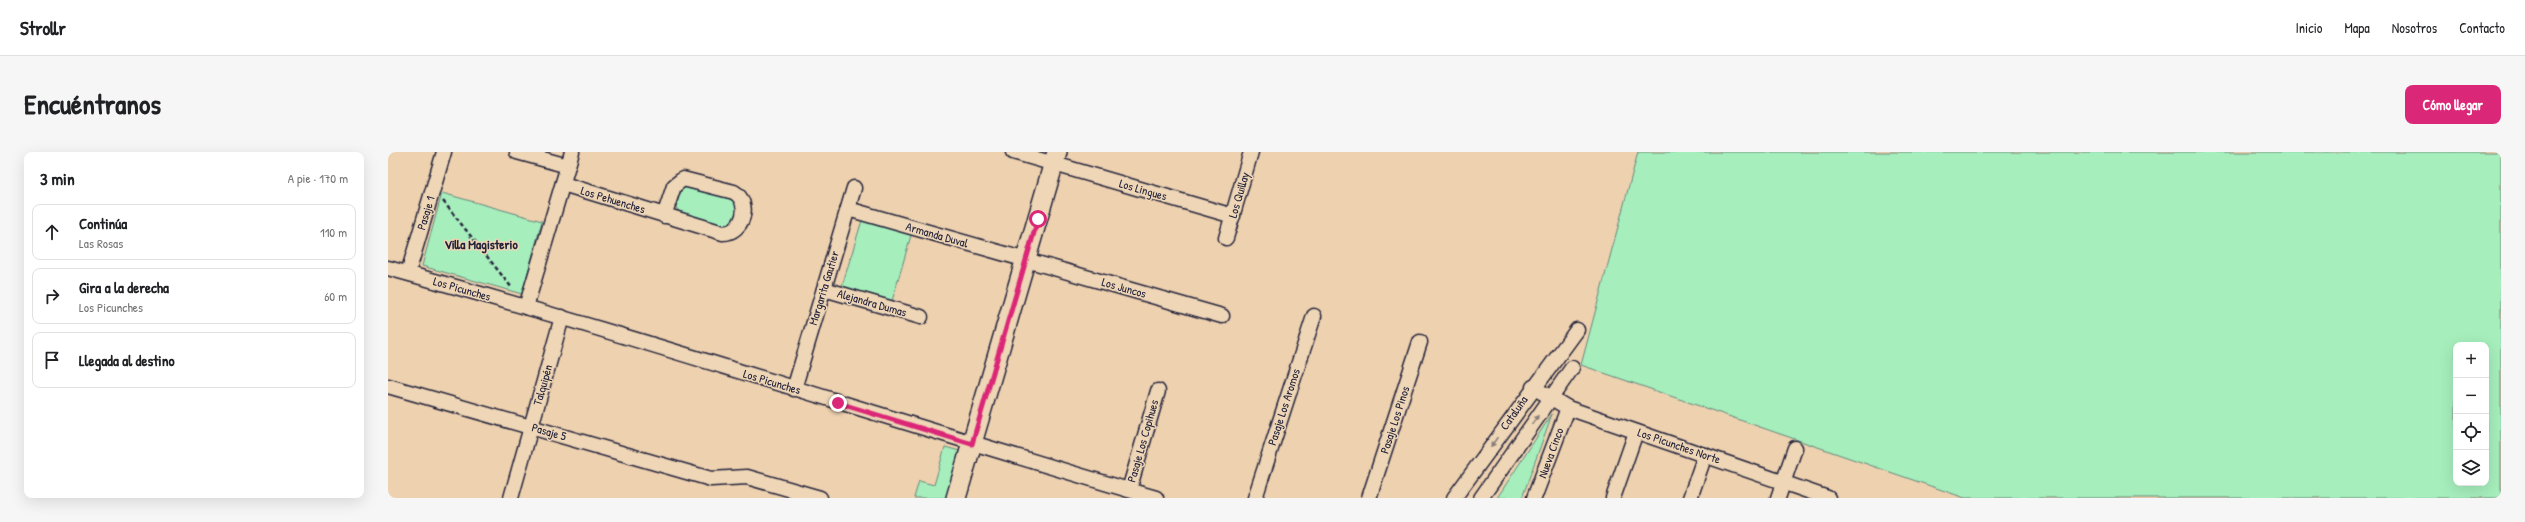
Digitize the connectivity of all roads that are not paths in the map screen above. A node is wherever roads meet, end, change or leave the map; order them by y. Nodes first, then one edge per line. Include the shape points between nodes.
1 (444, 152) edge
2 (517, 152) edge
3 (572, 152) edge
4 (1013, 152) edge
5 (1251, 152) edge
6 (1055, 158) edge
7 (568, 166) junction
8 (563, 184) junction
9 (854, 188) dead end
10 (848, 209) junction
11 (664, 216) junction
12 (1233, 216) junction
13 (1226, 238) dead end
14 (1025, 260) junction
15 (388, 268) edge
16 (408, 273) junction
17 (824, 289) junction
18 (526, 307) junction
19 (1222, 316) dead end
20 (1314, 316) dead end
21 (921, 317) dead end
22 (562, 318) junction
23 (1577, 330) dead end
24 (1420, 342) dead end
25 (1572, 368) dead end
26 (388, 386) edge
27 (1533, 387) junction
28 (794, 389) junction
29 (1158, 391) dead end
30 (1550, 399) junction
31 (1568, 408) junction
32 (531, 427) junction
33 (1636, 432) junction
34 (972, 444) junction
35 (1795, 448) dead end
36 (1705, 456) junction
37 (1783, 483) junction
38 (1129, 490) junction
39 (511, 498) edge
40 (820, 498) edge
41 (956, 498) edge
42 (1156, 498) edge
43 (1255, 498) edge
44 (1369, 498) edge
45 (1454, 498) edge
46 (1481, 498) edge
47 (1534, 498) edge
48 (1613, 498) edge
49 (1690, 498) edge
50 (1778, 498) edge
51 (1828, 498) edge

1 - 16 street, Pasaje 1
2 - 7 street
3 - 7 street
4 - 6 street, Los Lingues
5 - 12 street, Los Quillay
6 - 12 street, Los Lingues
6 - 14 main road
7 - 8 street
8 - 11 street, Los Pehuenches
8 - 18 street
9 - 10 street, Margarita Gautier
10 - 14 street, Armanda Duval
10 - 17 street, Margarita Gautier
11 - 11 street, Los Pehuenches via 674,186 683,179 734,192 741,198 744,206 740,224 735,231 727,233
12 - 13 street, Los Quillay
14 - 19 street, Los Juncos
14 - 34 main road
15 - 16 street, Los Picunches
16 - 18 street, Los Picunches
17 - 21 street, Alejandra Dumas
17 - 28 street, Margarita Gautier
18 - 22 street, Los Picunches
20 - 43 street, Pasaje Los Aromos
22 - 28 street, Los Picunches
22 - 32 street, Talquipén
23 - 27 street, Cataluña
24 - 44 street, Pasaje Los Pinos
25 - 30 street, Cataluña
26 - 32 street, Pasaje 5
27 - 30 street, Los Picunches Norte
27 -> 45 street, Cataluña
28 - 34 street, Los Picunches
29 - 38 street, Pasaje Los Copihues
30 - 31 street, Los Picunches Norte
46 -> 30 street, Cataluña
31 - 33 street, Los Picunches Norte
31 - 47 street, Nueva Cinco
32 - 39 street, Talquipén
32 - 40 street, Pasaje 5 via 711,479 747,477
33 - 36 street, Los Picunches Norte
33 - 48 street
34 - 38 street, Los Picunches
34 - 41 main road
35 - 37 street
36 - 37 street, Los Picunches Norte
36 - 49 street
37 - 50 street
37 - 51 street, Los Picunches Norte
38 - 42 street, Los Picunches

